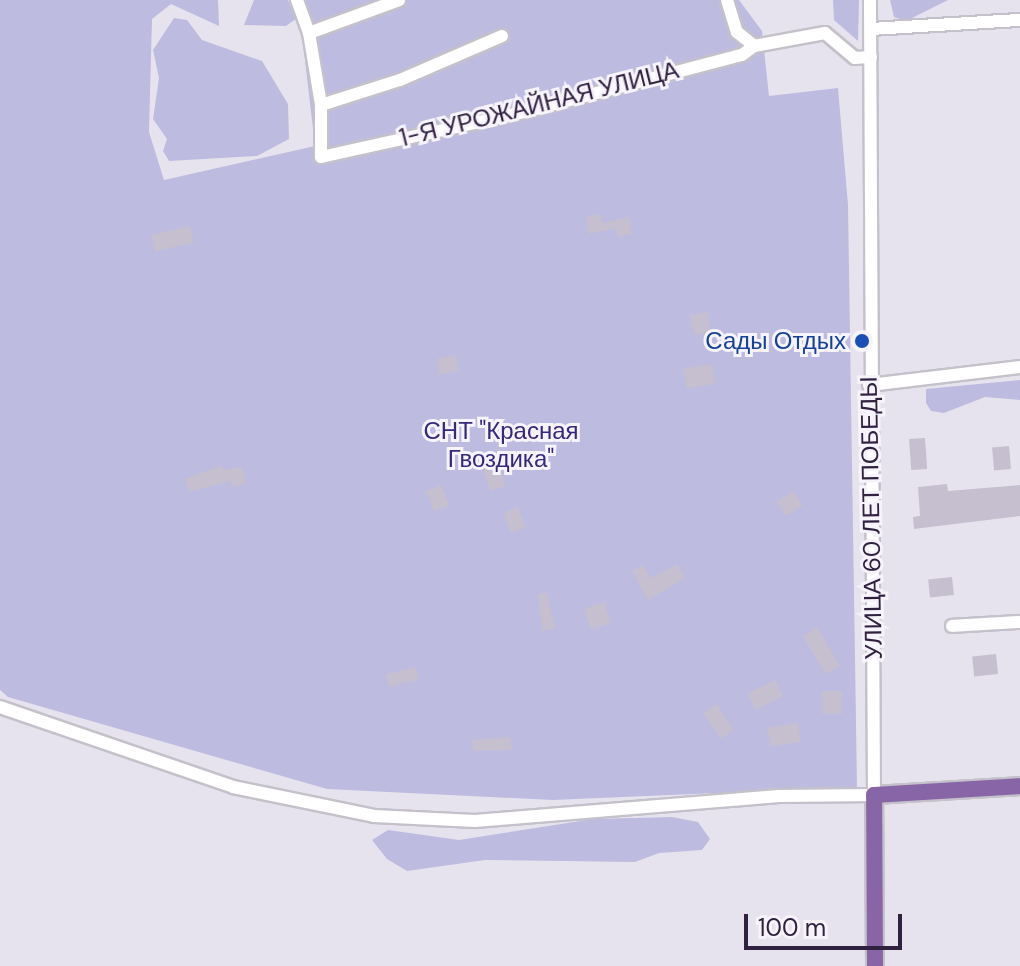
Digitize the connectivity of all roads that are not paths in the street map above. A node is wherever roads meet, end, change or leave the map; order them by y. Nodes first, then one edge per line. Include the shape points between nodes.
1 (297, 0) edge
2 (399, 0) edge
3 (727, 0) edge
4 (870, 0) edge
5 (1020, 20) edge
6 (871, 29) junction
7 (309, 33) junction
8 (502, 36) dead end
9 (754, 46) junction
10 (871, 57) junction
11 (321, 105) junction
12 (1020, 367) edge
13 (869, 385) junction
14 (1020, 622) edge
15 (952, 626) dead end
16 (0, 707) edge
17 (1020, 786) edge
18 (874, 795) junction
19 (875, 966) edge

1 - 7 street
2 - 7 street
3 - 9 street via 737,32
4 - 6 street, УЛИЦА 60 ЛЕТ ПОБЕДЫ
5 - 6 street
6 - 10 street, УЛИЦА 60 ЛЕТ ПОБЕДЫ
7 - 11 street
8 - 11 street via 400,80
9 - 10 street, 1-Я УРОЖАЙНАЯ УЛИЦА via 825,33 855,58
9 - 11 street, 1-Я УРОЖАЙНАЯ УЛИЦА via 742,55 528,111 321,157
10 - 13 street, УЛИЦА 60 ЛЕТ ПОБЕДЫ
12 - 13 street
13 - 18 street, УЛИЦА 60 ЛЕТ ПОБЕДЫ
14 - 15 street
16 - 18 street via 233,787 374,816 475,821 779,796
17 - 18 main road
18 - 19 main road

